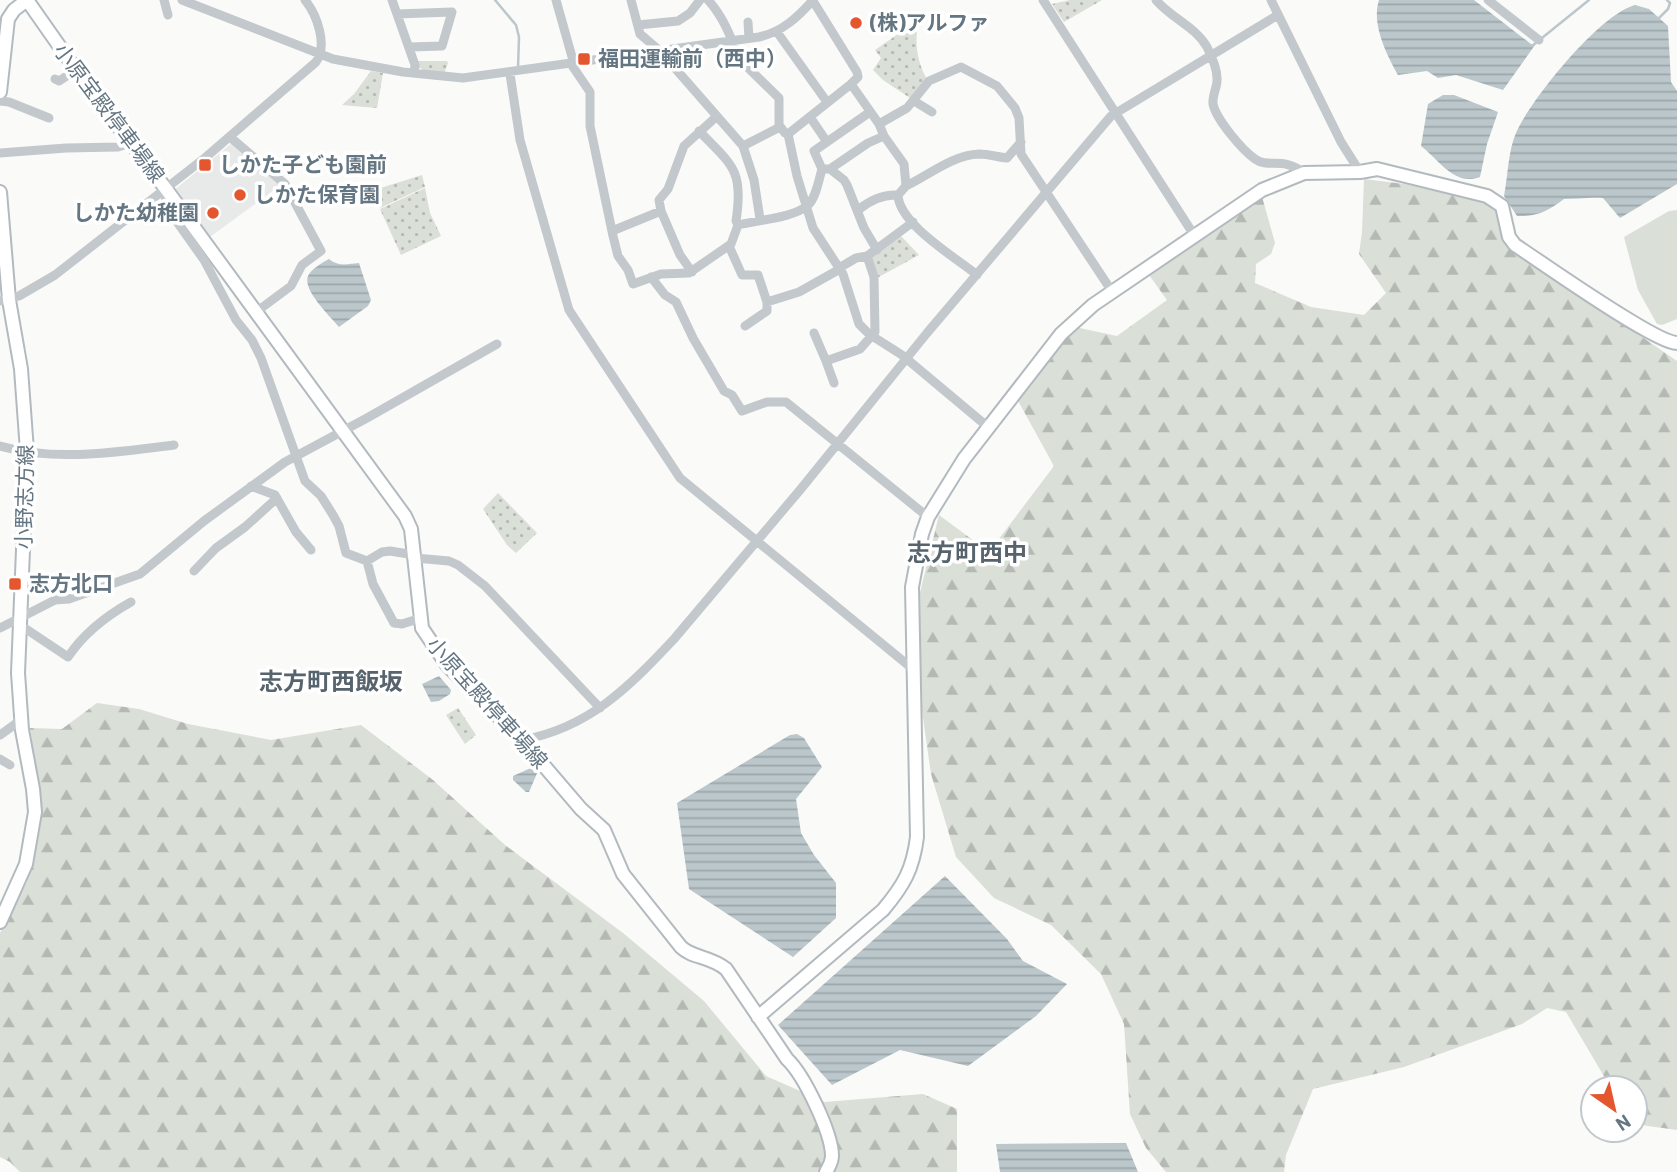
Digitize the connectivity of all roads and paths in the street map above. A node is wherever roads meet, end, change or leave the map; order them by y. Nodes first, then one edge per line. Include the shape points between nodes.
1 (27, 0) edge
2 (164, 0) edge
3 (183, 0) edge
4 (305, 0) edge
5 (392, 0) edge
6 (556, 0) edge
7 (631, 0) edge
8 (700, 0) edge
9 (708, 0) edge
10 (813, 0) edge
11 (1043, 0) edge
12 (1156, 0) edge
13 (1271, 0) edge
14 (1488, 0) edge
15 (397, 14) junction
16 (167, 15) dead end
17 (1278, 15) junction
18 (4, 17) edge
19 (748, 22) dead end
20 (638, 25) junction
21 (777, 32) junction
22 (749, 38) junction
23 (1539, 40) dead end
24 (730, 41) junction
25 (410, 47) junction
26 (2, 48) edge
27 (660, 51) junction
28 (320, 55) junction
29 (1210, 55) junction
30 (573, 64) junction
31 (76, 70) junction
32 (414, 73) junction
33 (510, 74) junction
34 (55, 79) dead end
35 (851, 84) junction
36 (0, 92) edge
37 (0, 101) edge
38 (914, 101) junction
39 (827, 102) junction
40 (870, 112) junction
41 (932, 112) dead end
42 (1117, 112) junction
43 (716, 117) junction
44 (810, 117) junction
45 (49, 118) dead end
46 (879, 124) junction
47 (784, 130) junction
48 (698, 131) junction
49 (884, 136) junction
50 (230, 137) junction
51 (827, 142) junction
52 (1021, 142) junction
53 (131, 143) junction
54 (744, 148) junction
55 (0, 153) edge
56 (732, 166) junction
57 (826, 169) junction
58 (1360, 172) junction
59 (1304, 173) junction
60 (906, 186) junction
61 (166, 190) junction
62 (0, 192) edge
63 (1047, 193) junction
64 (898, 195) junction
65 (807, 207) junction
66 (858, 210) junction
67 (661, 211) junction
68 (760, 219) junction
69 (913, 222) junction
70 (738, 225) junction
71 (612, 232) junction
72 (1194, 235) junction
73 (729, 246) junction
74 (877, 250) junction
75 (867, 256) junction
76 (839, 268) junction
77 (692, 272) junction
78 (977, 275) junction
79 (651, 277) junction
80 (1113, 292) junction
81 (4, 301) edge
82 (767, 302) junction
83 (256, 312) junction
84 (745, 326) dead end
85 (814, 333) dead end
86 (873, 336) junction
87 (1677, 343) edge
88 (498, 344) dead end
89 (907, 359) junction
90 (827, 361) junction
91 (834, 383) dead end
92 (988, 427) junction
93 (343, 430) junction
94 (837, 443) junction
95 (174, 445) dead end
96 (0, 446) edge
97 (27, 451) junction
98 (296, 456) junction
99 (251, 486) junction
100 (277, 498) junction
101 (928, 517) junction
102 (757, 541) junction
103 (311, 550) dead end
104 (415, 556) junction
105 (367, 561) junction
106 (194, 571) dead end
107 (131, 602) dead end
108 (421, 618) junction
109 (20, 623) junction
110 (0, 628) edge
111 (914, 670) junction
112 (600, 708) junction
113 (21, 720) junction
114 (0, 737) edge
115 (522, 740) junction
116 (0, 758) edge
117 (10, 765) dead end
118 (0, 922) edge
119 (758, 1017) junction
120 (826, 1172) edge

1 - 18 main road
1 - 31 main road, 小原宝殿停車場線
2 - 16 street
3 - 28 street
4 - 28 street via 314,11
5 - 15 street
6 - 30 street
7 - 20 street
8 - 20 street via 678,21
9 - 24 street
10 - 21 street
10 - 35 street via 857,72
11 - 42 street
12 - 29 street via 1199,36
13 - 17 street
14 - 23 street
15 - 25 street
15 - 25 street via 452,12 442,46
17 - 29 street
17 - 58 street
18 - 26 main road
19 - 22 street
20 - 27 street via 640,34
21 - 22 street
21 - 39 street
22 - 24 street
24 - 27 street
24 - 47 street via 736,56 779,98
25 - 32 street
26 - 36 main road
27 - 30 street
27 - 43 street
28 - 32 street
28 - 50 street
29 - 42 street
29 - 59 street via 1217,78 1213,105 1232,136 1254,159 1283,162
30 - 33 street
30 - 71 street via 590,92 590,126
31 - 34 street
31 - 53 main road, 小原宝殿停車場線
32 - 33 street via 463,78
33 - 102 street via 520,140 569,310 680,478
35 - 39 street
35 - 40 street
37 - 45 street
38 - 41 street
38 - 46 street
38 - 52 street via 929,81 964,67 997,86 1015,108
39 - 44 street
40 - 46 street
40 - 51 street
42 - 63 street
42 - 72 street
43 - 48 street
43 - 54 street
44 - 47 street
44 - 51 street
46 - 49 street
47 - 54 street
47 - 65 street
48 - 56 street
48 - 67 street via 678,158 668,189 659,200
49 - 57 street
49 - 60 street via 904,164
50 - 61 street
50 - 83 street via 285,184 321,251 302,265 291,286
51 - 57 street via 814,151
52 - 60 street via 1007,158 968,156
52 - 63 street via 1021,154
53 - 55 street
53 - 61 main road, 小原宝殿停車場線
54 - 56 street
54 - 68 street
56 - 70 street via 738,182
57 - 65 street
57 - 66 street via 844,180
58 - 59 main road
58 - 87 main road via 1377,169 1487,196 1502,206 1515,245 1638,326
59 - 72 main road via 1262,190
60 - 64 street
61 - 81 street via 55,275
61 - 83 main road, 小原宝殿停車場線
61 - 98 street via 165,205 204,260 261,358
62 - 81 main road, 小野志方線
63 - 78 street
63 - 80 street
64 - 66 street via 889,194
64 - 69 street via 901,209
65 - 68 street
65 - 76 street via 813,228
66 - 74 street
67 - 71 street
67 - 77 street
68 - 70 street
69 - 74 street
69 - 78 street via 937,247
70 - 73 street
71 - 79 street via 633,284
72 - 80 main road
73 - 77 street
73 - 82 street via 742,275 758,275
74 - 75 street
75 - 76 street
75 - 86 street via 874,277
76 - 82 street via 799,292
76 - 86 street via 859,324
77 - 79 street
78 - 89 street
79 - 94 street via 676,302 724,391 742,411 768,402 786,402
80 - 92 main road via 1060,334
81 - 97 main road, 小野志方線 via 21,369
82 - 84 street via 767,311
83 - 93 main road, 小原宝殿停車場線
85 - 90 street
86 - 89 street
86 - 90 street via 860,349
88 - 93 street
89 - 92 street
89 - 94 street
90 - 91 street
92 - 101 main road
93 - 98 street
93 - 104 main road, 小原宝殿停車場線 via 405,516
94 - 101 street
94 - 102 street
95 - 97 street via 79,456
96 - 97 street
97 - 109 main road, 小野志方線
98 - 99 street
98 - 105 street via 305,481 321,496 339,526 346,553
99 - 100 street
99 - 109 street via 140,574 55,600
100 - 103 street
100 - 106 street
101 - 111 main road via 912,587
102 - 111 street
102 - 112 street via 674,639
104 - 105 street via 390,551
104 - 108 main road, 小原宝殿停車場線
104 - 112 street via 449,561 485,586
105 - 108 street via 370,577 394,623
107 - 109 street via 106,617 68,657
108 - 115 main road, 小原宝殿停車場線 via 425,635 447,665
109 - 110 street
109 - 113 main road, 小野志方線
111 - 119 main road via 917,837 910,872 883,910
112 - 115 street via 559,731
113 - 114 street
113 - 118 main road, 小野志方線 via 33,789 33,833 20,881
115 - 119 main road, 小原宝殿停車場線 via 604,830 622,874 681,947 726,969
116 - 117 street
119 - 120 main road, 小原宝殿停車場線 via 810,1091 832,1156

